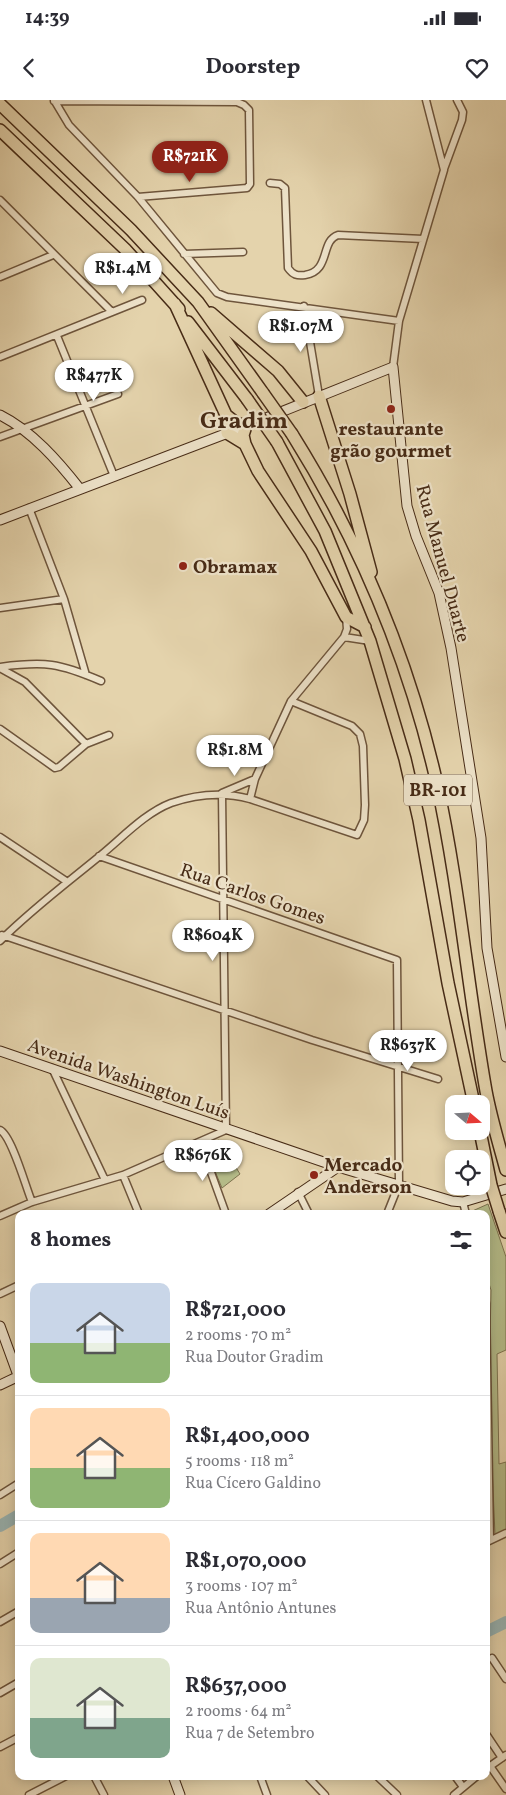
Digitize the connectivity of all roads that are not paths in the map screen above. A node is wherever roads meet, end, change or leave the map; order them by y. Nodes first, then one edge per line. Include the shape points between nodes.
1 (54, 100) edge
2 (141, 100) edge
3 (426, 100) edge
4 (457, 100) edge
5 (0, 104) edge
6 (0, 130) edge
7 (444, 170) junction
8 (270, 183) dead end
9 (138, 197) junction
10 (0, 200) edge
11 (423, 239) junction
12 (243, 252) dead end
13 (184, 254) junction
14 (53, 255) junction
15 (0, 277) edge
16 (142, 300) dead end
17 (198, 302) junction
18 (175, 304) junction
19 (304, 306) junction
20 (111, 311) junction
21 (399, 321) junction
22 (57, 336) junction
23 (0, 357) edge
24 (393, 367) junction
25 (118, 394) dead end
26 (319, 396) junction
27 (303, 402) junction
28 (85, 406) junction
29 (0, 415) edge
30 (226, 415) junction
31 (246, 426) junction
32 (21, 428) junction
33 (227, 433) junction
34 (0, 436) edge
35 (245, 444) junction
36 (114, 476) junction
37 (80, 489) junction
38 (29, 508) junction
39 (0, 520) edge
40 (374, 588) junction
41 (64, 599) junction
42 (0, 608) edge
43 (346, 617) junction
44 (365, 627) junction
45 (344, 637) junction
46 (370, 641) junction
47 (0, 668) edge
48 (86, 675) junction
49 (101, 681) dead end
50 (291, 701) junction
51 (0, 729) edge
52 (109, 735) dead end
53 (86, 744) junction
54 (255, 779) junction
55 (222, 793) junction
56 (250, 799) junction
57 (0, 837) edge
58 (99, 856) junction
59 (66, 881) junction
60 (224, 898) junction
61 (1, 937) edge
62 (224, 1010) junction
63 (0, 1051) edge
64 (506, 1057) edge
65 (398, 1066) junction
66 (52, 1068) junction
67 (438, 1079) dead end
68 (472, 1095) edge
69 (0, 1130) edge
70 (226, 1130) junction
71 (482, 1140) edge
72 (200, 1142) junction
73 (338, 1167) junction
74 (506, 1170) edge
75 (123, 1175) junction
76 (105, 1180) junction
77 (399, 1184) junction
78 (506, 1189) edge
79 (298, 1192) junction
80 (32, 1202) junction
81 (463, 1202) junction
82 (137, 1210) edge
83 (225, 1210) edge
84 (274, 1210) edge
85 (307, 1210) edge
86 (389, 1210) edge
87 (465, 1210) edge
88 (0, 1216) edge
89 (506, 1232) edge
90 (15, 1287) edge
91 (0, 1294) edge
92 (0, 1326) edge
93 (15, 1366) edge
94 (15, 1379) edge
95 (0, 1385) edge
96 (15, 1486) edge
97 (0, 1495) edge
98 (506, 1533) edge
99 (490, 1541) edge
100 (15, 1555) edge
101 (0, 1564) edge
102 (15, 1613) edge
103 (0, 1622) edge
104 (492, 1658) dead end
105 (506, 1680) edge
106 (15, 1684) edge
107 (0, 1693) edge
108 (15, 1738) edge
109 (490, 1739) edge
110 (0, 1746) edge
111 (504, 1756) edge
112 (490, 1766) edge
113 (490, 1769) edge
114 (58, 1780) edge
115 (96, 1780) edge
116 (174, 1780) edge
117 (261, 1780) edge
118 (311, 1780) edge
119 (381, 1780) edge
120 (458, 1780) edge
121 (472, 1780) edge
122 (463, 1787) junction
123 (506, 1789) edge
124 (29, 1795) edge
125 (104, 1795) edge
126 (180, 1795) edge
127 (267, 1795) edge
128 (325, 1795) edge
129 (397, 1795) edge
130 (454, 1795) edge

1 - 2 street
1 - 9 street via 69,125
2 - 9 street via 237,102 244,105 249,110 250,184 243,189
3 - 7 street
4 - 7 street, Rua Manuel Duarte via 463,112 462,120
5 - 17 highway, BR-101 via 131,230
6 - 18 highway, BR-101 via 124,249
7 - 11 street, Rua Manuel Duarte
8 - 11 street via 285,188 288,268 298,276 318,270 330,241 338,235
9 - 13 street
10 - 14 street
11 - 21 street, Rua Manuel Duarte
12 - 13 street
13 - 19 street via 217,293
14 - 15 street
14 - 20 street
16 - 20 street
17 - 27 highway via 278,371
17 - 40 highway, BR-101, bridge via 292,434 321,482
18 - 30 highway
18 - 44 highway, BR-101, bridge via 276,442 324,531
19 - 21 street
19 - 26 street
20 - 22 street
21 - 24 street, Rua Manuel Duarte
22 - 23 street
22 - 28 street
24 - 26 street
24 - 64 street, Rua Manuel Duarte via 407,506 439,593 452,653 482,838 487,948
25 - 28 street
26 - 27 street
26 - 40 highway via 352,502
27 - 31 street
28 - 32 street
28 - 36 street
29 - 32 street
30 - 31 highway
30 - 33 highway
31 - 33 street
31 - 35 highway
32 - 34 street
32 - 37 street via 47,451
33 - 35 highway
33 - 36 street
35 - 43 highway via 258,471 311,550
36 - 37 street
37 - 38 street
38 - 39 street
38 - 41 street
40 - 74 highway, BR-101 via 416,704 437,785 460,910 486,1092
41 - 42 street
41 - 48 street
43 - 44 highway
43 - 45 street
44 - 46 highway, BR-101
45 - 46 street
45 - 50 street
46 - 68 highway, BR-101 via 419,820
47 - 48 street via 55,664
47 - 53 street via 26,682
48 - 49 street
50 - 54 street
50 - 56 street via 352,726 360,734 364,746 364,820 357,836
51 - 53 street via 55,768
52 - 53 street
54 - 55 street
54 - 56 street
55 - 56 street
55 - 58 street via 171,803 146,817
55 - 60 street
57 - 59 street
58 - 59 street
58 - 60 street, Rua Carlos Gomes
59 - 61 street
60 - 62 street
60 - 65 street, Rua Carlos Gomes via 397,960
61 - 62 street
62 - 65 street
62 - 70 street
63 - 66 street, Avenida Washington Luís
65 - 67 street
65 - 77 street
66 - 70 street, Avenida Washington Luís
66 - 76 street
69 - 80 street via 10,1144
70 - 72 street
70 - 73 street, Avenida Washington Luís
71 - 89 highway, bridge via 491,1185
72 - 75 street
72 - 83 street
73 - 77 street, Avenida Washington Luís
73 - 79 street
75 - 76 street
75 - 82 street
76 - 80 street
77 - 81 street, Avenida Washington Luís
77 - 86 street
78 - 81 street, Avenida Washington Luís
79 - 84 street
79 - 85 street
80 - 88 street
81 - 87 street
90 - 91 street
92 - 93 street
94 - 95 street
96 - 97 street
98 - 99 street
100 - 101 street
102 - 103 street
104 - 105 street
106 - 107 street
108 - 110 street
109 - 111 street
111 - 112 street
113 - 123 street
114 - 124 street
115 - 125 street
116 - 126 street
117 - 127 street
118 - 128 street
119 - 129 street
120 - 122 street
121 - 122 street
122 - 130 street

